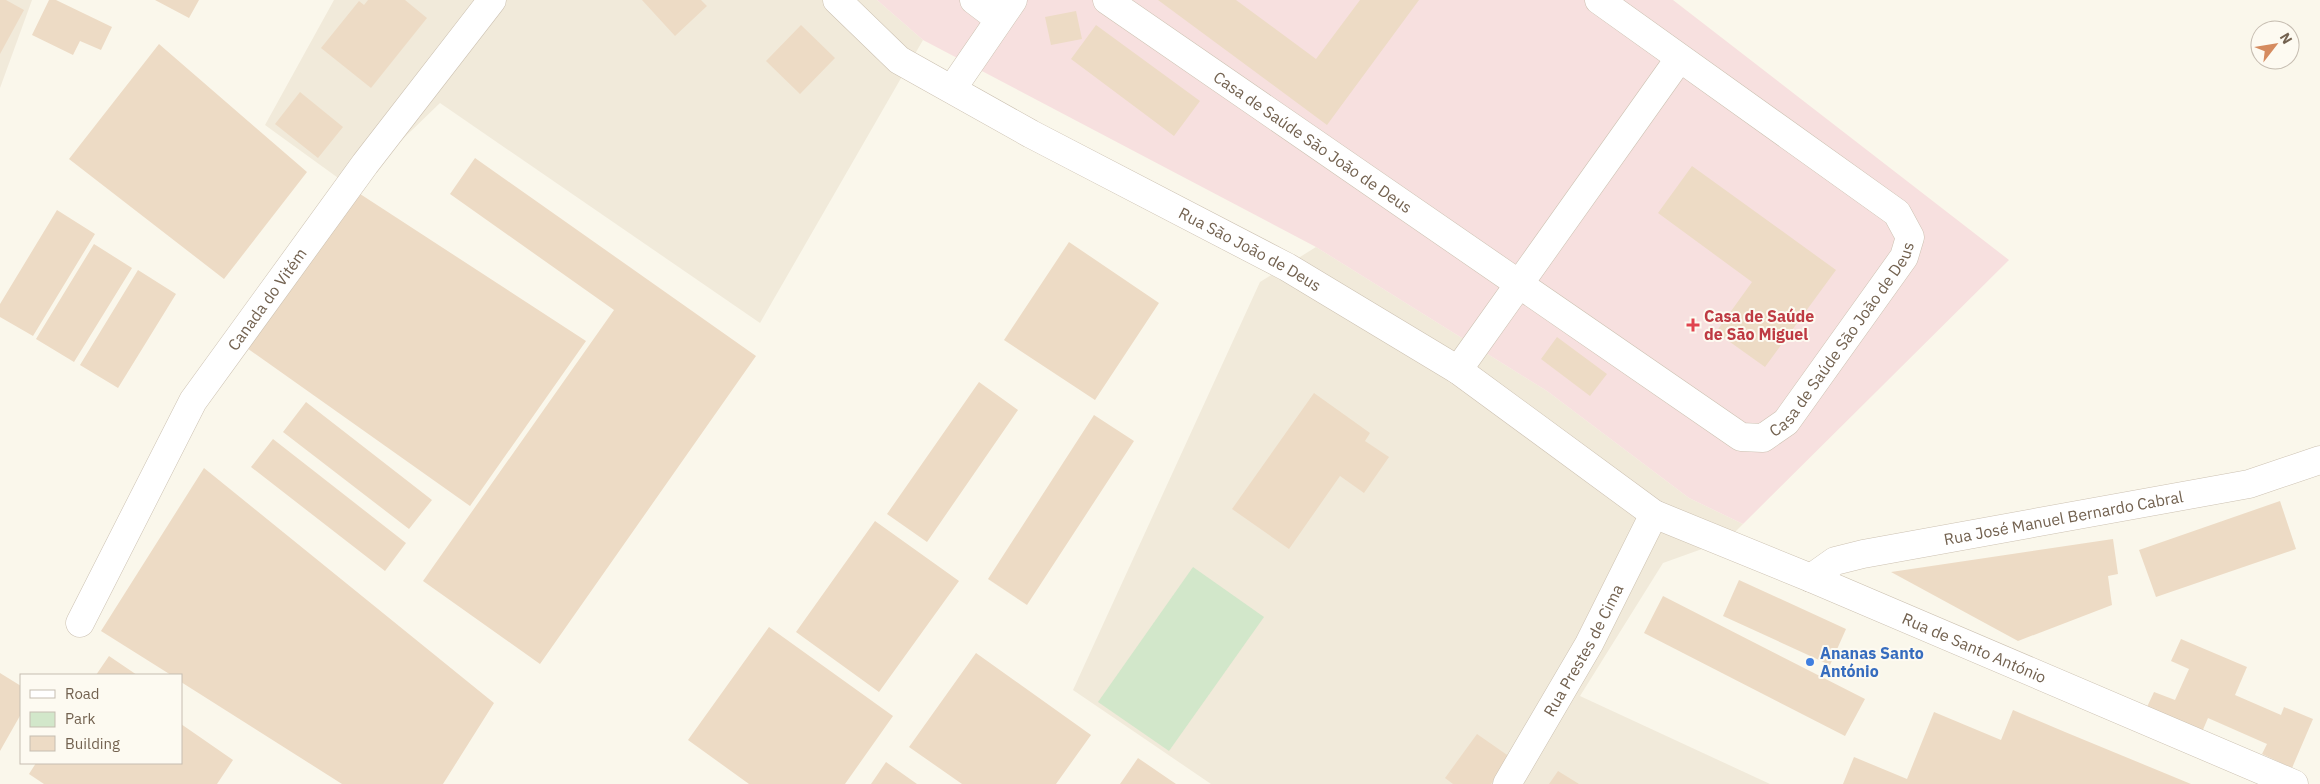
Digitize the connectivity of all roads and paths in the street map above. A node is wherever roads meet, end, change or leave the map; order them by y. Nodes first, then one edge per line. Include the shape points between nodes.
1 (492, 0) edge
2 (837, 0) edge
3 (974, 0) edge
4 (1106, 0) edge
5 (1598, 0) edge
6 (1006, 10) edge
7 (1679, 59) junction
8 (952, 89) junction
9 (1519, 284) junction
10 (1458, 370) junction
11 (2320, 460) edge
12 (1654, 514) junction
13 (1812, 578) junction
14 (80, 623) dead end
15 (1507, 784) edge
16 (2294, 784) edge

1 - 14 street, Canada do Vitém via 365,164 192,401
2 - 8 street, Rua São João de Deus via 899,60
3 - 6 street
4 - 9 street, Casa de Saúde São João de Deus
5 - 7 street, Casa de Saúde São João de Deus
6 - 8 street
7 - 9 street
7 - 9 street, Casa de Saúde São João de Deus via 1897,213 1910,237 1904,257 1786,422 1763,438 1741,437
8 - 10 street, Rua São João de Deus via 1031,134 1287,267
9 - 10 street
10 - 12 street, Rua São João de Deus
11 - 13 street, Rua José Manuel Bernardo Cabral via 2249,484 1863,554 1835,561
12 - 13 street, Rua de Santo António
12 - 15 street, Rua Prestes de Cima via 1589,644
13 - 16 street, Rua de Santo António

